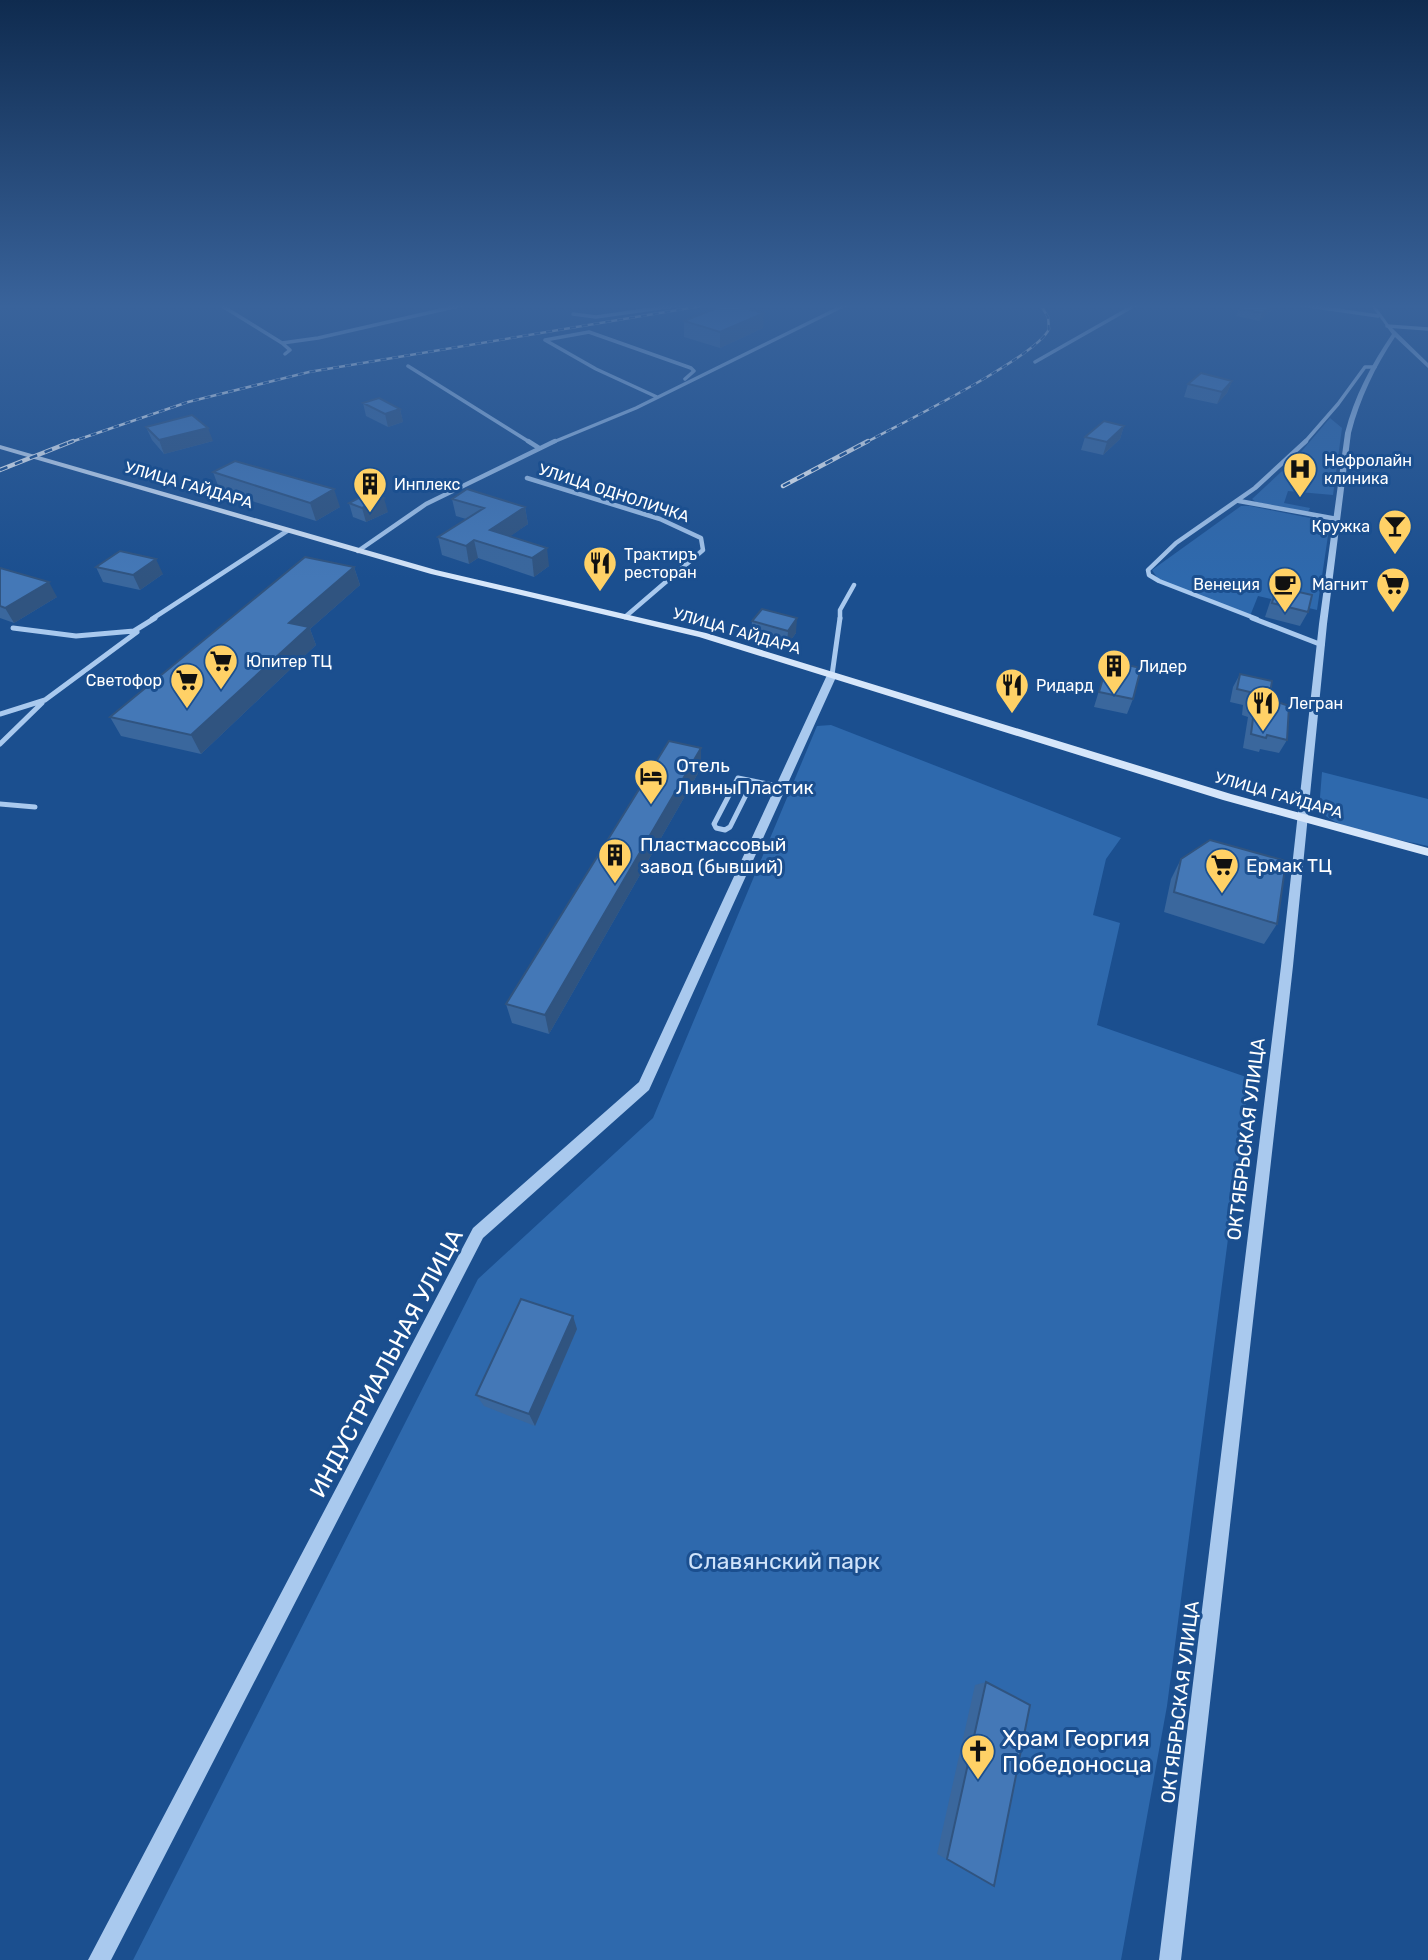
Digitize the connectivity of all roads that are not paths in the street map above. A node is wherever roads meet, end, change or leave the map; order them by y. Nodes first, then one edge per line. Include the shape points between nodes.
1 (455, 395) edge
2 (654, 395) edge
3 (660, 395) edge
4 (1346, 395) edge
5 (1361, 395) edge
6 (657, 397) junction
7 (0, 447) edge
8 (539, 448) junction
9 (527, 478) dead end
10 (1239, 501) junction
11 (1337, 519) junction
12 (287, 531) junction
13 (358, 551) junction
14 (854, 585) dead end
15 (625, 617) junction
16 (13, 628) dead end
17 (143, 628) junction
18 (1322, 645) junction
19 (832, 675) junction
20 (45, 700) junction
21 (0, 714) edge
22 (0, 744) edge
23 (753, 780) junction
24 (783, 787) junction
25 (0, 804) edge
26 (35, 807) dead end
27 (1302, 818) junction
28 (1428, 852) edge
29 (99, 1960) edge
30 (1170, 1960) edge

1 - 8 street
2 - 6 street
3 - 6 street
4 - 10 street via 1278,468
5 - 11 street, ОКТЯБРЬСКАЯ УЛИЦА via 1353,411
6 - 8 street
7 - 12 main road, УЛИЦА ГАЙДАРА
8 - 13 street via 426,504
9 - 15 street, УЛИЦА ОДНОЛИЧКА via 660,519 701,538 703,550
10 - 11 street
10 - 18 street via 1150,566 1149,575
11 - 18 street, ОКТЯБРЬСКАЯ УЛИЦА
12 - 13 main road, УЛИЦА ГАЙДАРА
12 - 17 street
13 - 15 main road, УЛИЦА ГАЙДАРА
14 - 19 street via 840,610
15 - 19 main road, УЛИЦА ГАЙДАРА
16 - 17 street via 76,636
17 - 20 street
18 - 27 street, ОКТЯБРЬСКАЯ УЛИЦА
19 - 24 street, ИНДУСТРИАЛЬНАЯ УЛИЦА
19 - 27 main road, УЛИЦА ГАЙДАРА
20 - 21 street
20 - 22 street
23 - 23 street via 736,780 716,828 730,827
23 - 24 street
24 - 29 street, ИНДУСТРИАЛЬНАЯ УЛИЦА via 644,1086 478,1233
25 - 26 street
27 - 28 main road, УЛИЦА ГАЙДАРА
27 - 30 street, ОКТЯБРЬСКАЯ УЛИЦА

